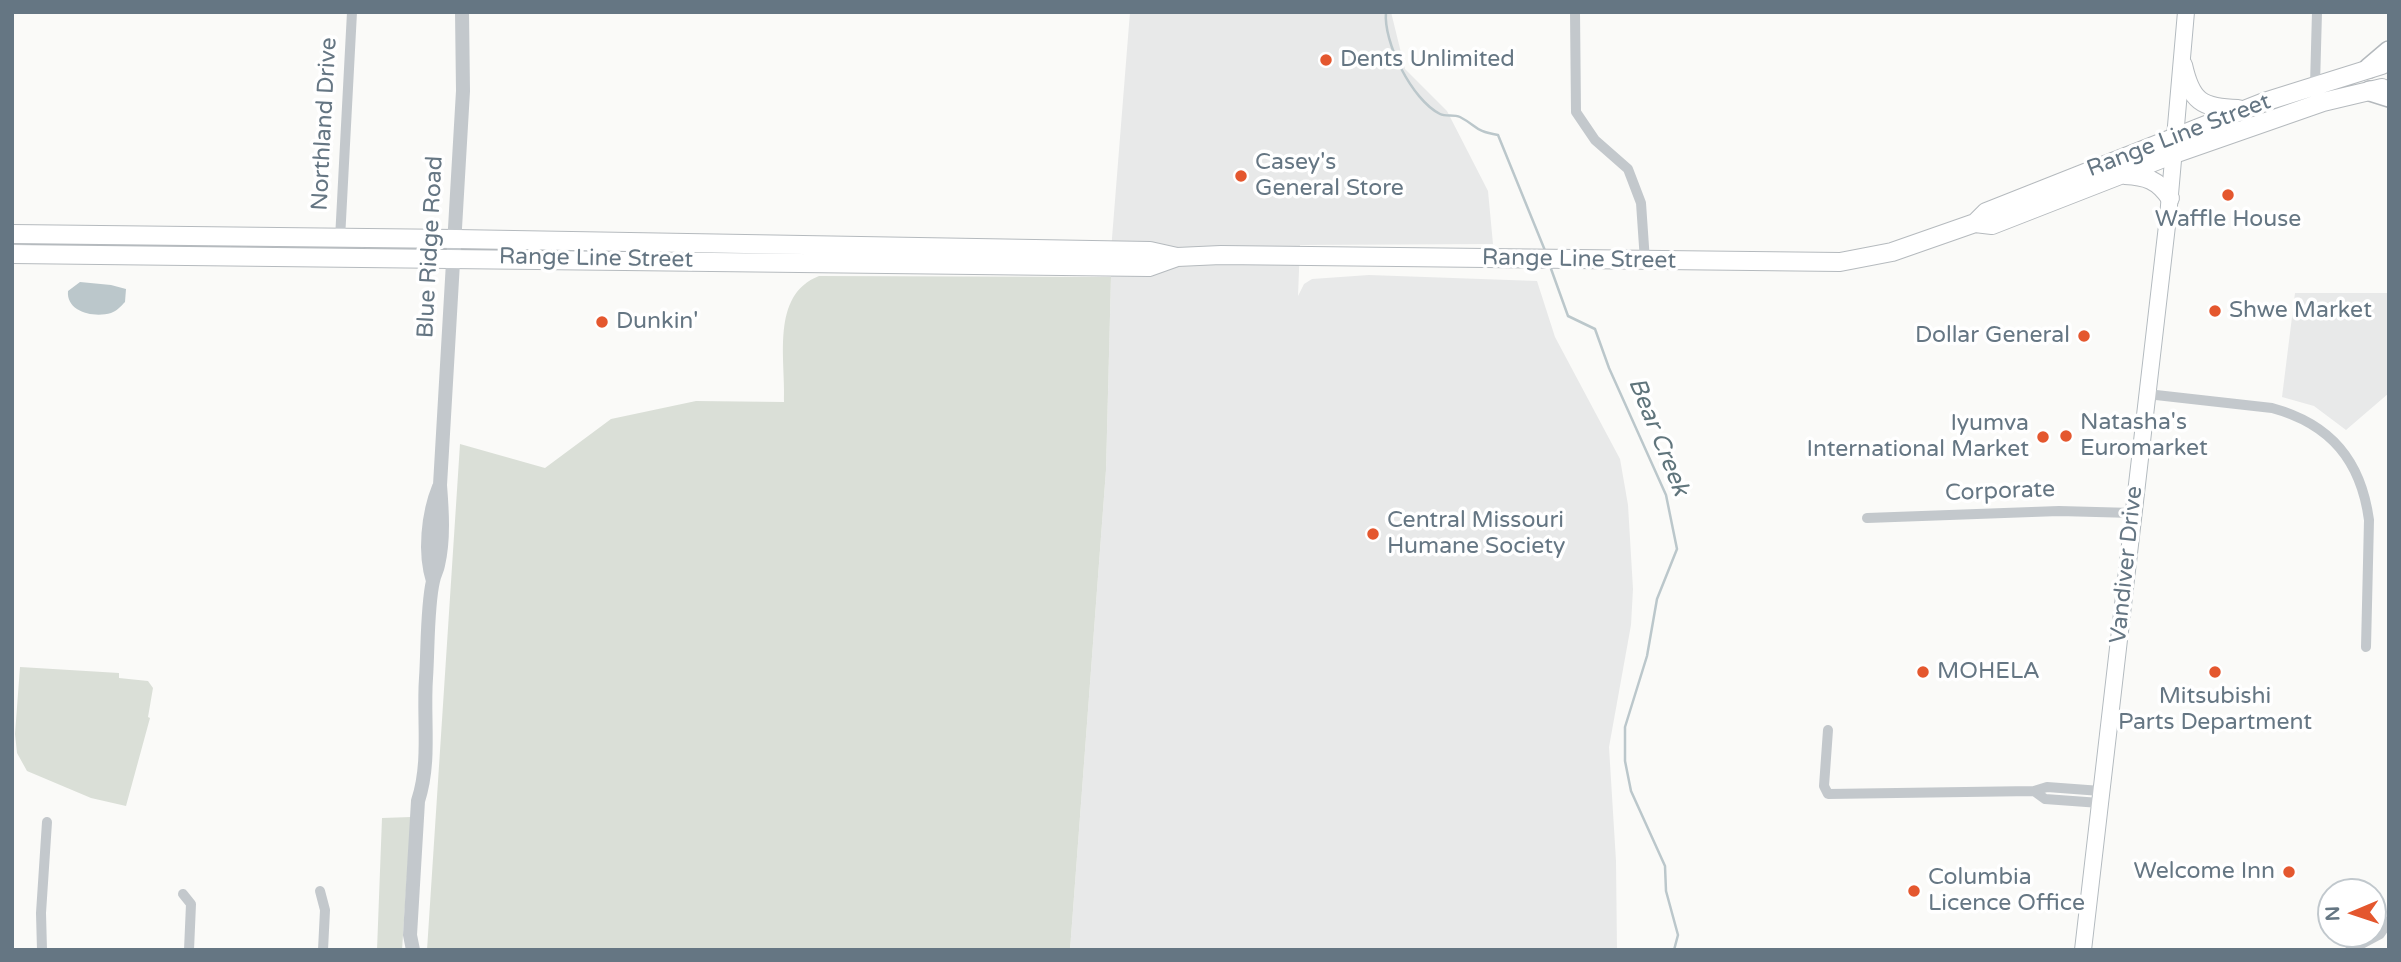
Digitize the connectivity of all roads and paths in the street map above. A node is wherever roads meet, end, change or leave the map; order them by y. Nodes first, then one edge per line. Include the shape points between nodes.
1 (352, 12) edge
2 (462, 12) edge
3 (1575, 12) edge
4 (2186, 12) edge
5 (2317, 12) edge
6 (2389, 51) edge
7 (2389, 63) edge
8 (2183, 65) junction
9 (2369, 68) junction
10 (2315, 85) junction
11 (2382, 92) edge
12 (2245, 110) junction
13 (2175, 146) junction
14 (2122, 175) junction
15 (2169, 198) junction
16 (1975, 223) junction
17 (21, 235) edge
18 (99, 236) junction
19 (340, 239) junction
20 (456, 239) junction
21 (12, 243) edge
22 (769, 245) junction
23 (902, 247) junction
24 (12, 254) edge
25 (39, 256) junction
26 (1177, 257) junction
27 (454, 258) junction
28 (639, 260) junction
29 (1645, 261) junction
30 (776, 262) junction
31 (2147, 394) junction
32 (2133, 513) junction
33 (1867, 517) dead end
34 (2366, 648) dead end
35 (1828, 730) dead end
36 (2101, 797) junction
37 (47, 822) dead end
38 (320, 891) dead end
39 (183, 894) dead end
40 (2389, 921) edge
41 (412, 942) edge
42 (42, 950) edge
43 (189, 950) edge
44 (323, 950) edge
45 (404, 950) edge
46 (2083, 950) edge
47 (2350, 950) edge

1 - 19 street, Northland Drive
2 - 20 street, Blue Ridge Road
3 - 29 street via 1576,112 1595,140 1628,169 1641,203
4 - 8 main road, Vandiver Drive
5 - 10 street
6 - 9 highway
7 - 9 main road, Range Line Street
8 - 12 main road via 2197,100 2208,107
8 - 13 main road, Vandiver Drive
9 - 10 main road, Range Line Street
10 - 12 main road, Range Line Street
11 - 13 main road, Range Line Street via 2323,102
12 - 13 main road, Range Line Street
13 - 14 main road, Range Line Street
13 - 15 main road, Vandiver Drive
13 - 16 main road, Range Line Street via 1986,212
14 - 15 main road via 2152,179
14 - 16 main road, Range Line Street via 1992,225
15 - 31 main road, Vandiver Drive
16 - 29 main road, Range Line Street via 1892,252 1840,262
17 - 18 main road, Range Line Street
17 - 21 main road via 25,241
18 - 19 main road, Range Line Street
18 - 25 main road via 45,247
19 - 20 main road, Range Line Street
20 - 22 main road, Range Line Street
20 - 27 street, Blue Ridge Road
22 - 23 main road, Range Line Street
22 - 28 main road via 746,251 664,251
23 - 26 main road, Range Line Street via 1150,251
23 - 30 main road via 886,254 807,252
24 - 25 main road, Range Line Street
25 - 27 main road, Range Line Street
26 - 29 main road, Range Line Street
26 - 30 main road, Range Line Street via 1149,267
27 - 28 main road, Range Line Street
27 - 41 street, Blue Ridge Road via 438,565 424,714 418,728
28 - 30 main road, Range Line Street
31 - 32 main road, Vandiver Drive
31 - 34 street via 2272,408 2328,434 2342,449 2359,479 2369,520
32 - 33 street, Corporate
32 - 36 main road, Vandiver Drive
35 - 36 street via 1824,786 1828,794 2034,791 2045,799
36 - 46 main road, Vandiver Drive
37 - 42 street
38 - 44 street via 325,910
39 - 43 street via 191,904
40 - 47 street via 2380,934
41 - 45 street, Blue Ridge Road

